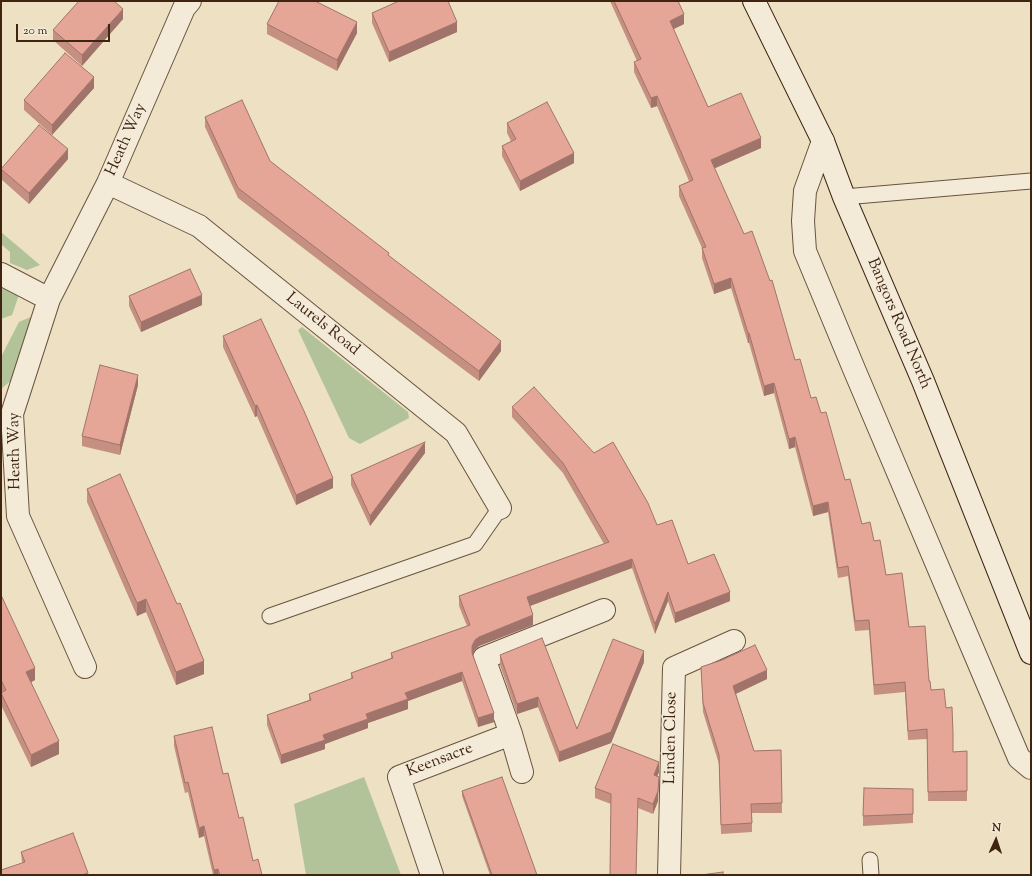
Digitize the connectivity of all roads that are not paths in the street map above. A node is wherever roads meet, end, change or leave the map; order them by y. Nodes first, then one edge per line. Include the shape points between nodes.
1 (190, 1) edge
2 (754, 1) edge
3 (823, 141) junction
4 (1031, 181) edge
5 (108, 183) junction
6 (844, 197) junction
7 (1, 274) edge
8 (49, 299) junction
9 (7, 414) edge
10 (500, 508) joint
11 (604, 610) dead end
12 (270, 616) dead end
13 (734, 641) dead end
14 (1031, 653) edge
15 (85, 667) dead end
16 (511, 734) junction
17 (1031, 768) edge
18 (522, 772) dead end
19 (870, 860) dead end
20 (432, 875) edge
21 (669, 875) edge
22 (871, 875) edge

1 - 5 street, Heath Way via 184,8
2 - 3 street, Bangors Road North
3 - 6 street, Bangors Road North
3 - 17 street via 805,191 805,251 1019,758
4 - 6 lane
5 - 8 street, Heath Way
5 - 10 street, Laurels Road via 199,226 456,433
6 - 14 street, Bangors Road North via 923,381
7 - 8 street
8 - 9 street, Heath Way
9 - 15 street, Heath Way via 18,516
10 - 12 lane via 475,544
11 - 16 street via 484,658
13 - 21 street, Linden Close via 674,668
16 - 18 street
16 - 20 street, Keensacre via 399,777
19 - 22 lane

